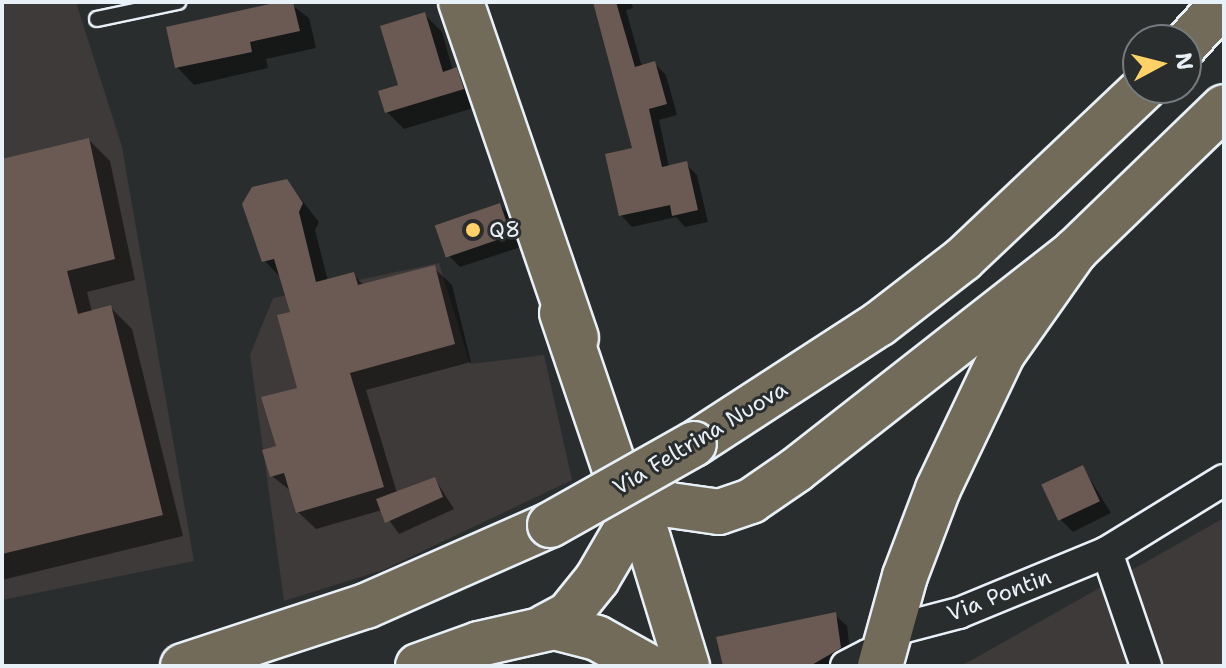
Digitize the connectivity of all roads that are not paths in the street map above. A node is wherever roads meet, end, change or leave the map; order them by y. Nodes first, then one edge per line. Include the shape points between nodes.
1 (178, 2) edge
2 (461, 2) edge
3 (1224, 2) edge
4 (97, 19) dead end
5 (1202, 26) edge
6 (1127, 104) edge
7 (1224, 107) edge
8 (1075, 251) junction
9 (559, 299) junction
10 (1224, 480) edge
11 (633, 491) junction
12 (621, 538) junction
13 (1107, 552) junction
14 (545, 627) junction
15 (875, 655) edge
16 (183, 666) edge
17 (418, 666) edge
18 (647, 666) edge
19 (676, 666) edge
20 (687, 666) edge
21 (1146, 666) edge

1 - 4 lane
2 - 9 main road
3 - 5 main road
6 - 16 main road, Via Feltrina Nuova, bridge via 963,259 879,324 694,444 550,525 366,606
7 - 8 main road
8 - 11 main road via 751,501 709,511 670,505
8 - 15 main road via 1023,321 981,395 920,534
9 - 11 main road via 613,474
9 - 12 main road via 581,421
10 - 13 street, Via Pontin
11 - 12 main road
11 - 20 main road
12 - 14 main road via 581,601 563,620
12 - 19 main road
13 - 15 street, Via Pontin via 959,613
13 - 21 street
14 - 17 main road
14 - 18 main road via 584,633

